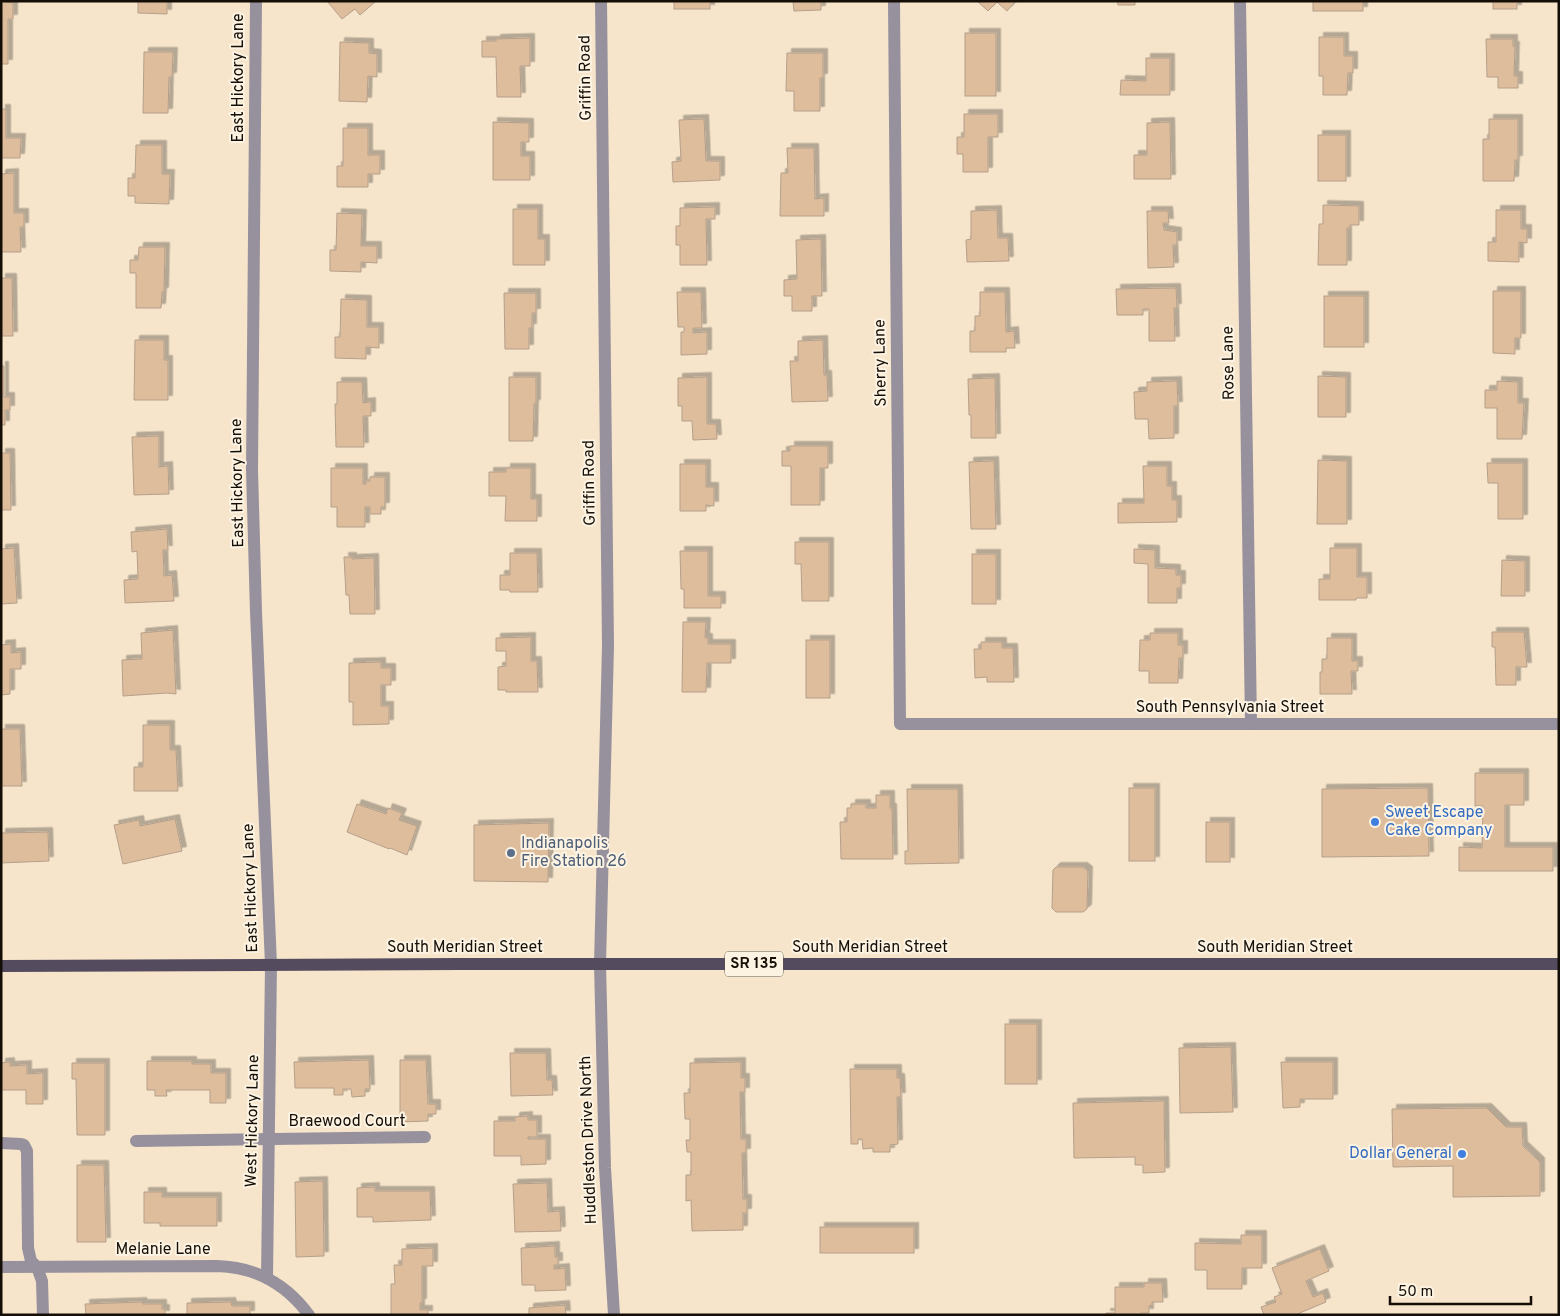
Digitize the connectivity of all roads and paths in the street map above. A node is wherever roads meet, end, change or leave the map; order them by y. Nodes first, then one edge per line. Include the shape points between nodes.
1 (256, 1) edge
2 (601, 1) edge
3 (894, 1) edge
4 (1240, 1) edge
5 (900, 724) joint
6 (1251, 724) junction
7 (1559, 724) edge
8 (600, 964) junction
9 (1559, 964) edge
10 (271, 965) junction
11 (1, 966) edge
12 (425, 1137) dead end
13 (269, 1138) junction
14 (136, 1141) dead end
15 (1, 1144) edge
16 (1, 1267) edge
17 (37, 1267) junction
18 (268, 1278) junction
19 (43, 1315) edge
20 (309, 1315) edge
21 (614, 1315) edge

1 - 10 street, East Hickory Lane via 252,470
2 - 8 street, Griffin Road via 608,646
3 - 5 street, Sherry Lane
4 - 6 street, Rose Lane
5 - 6 street, South Pennsylvania Street
6 - 7 street, South Pennsylvania Street
8 - 9 main road, South Meridian Street / SR 135
8 - 10 main road, South Meridian Street / SR 135
8 - 21 street, Huddleston Drive North via 605,1168
10 - 11 main road, South Meridian Street / SR 135
10 - 13 street, West Hickory Lane
12 - 13 street, Braewood Court
13 - 14 street, Braewood Court
13 - 18 street, West Hickory Lane
15 - 17 street via 18,1143 27,1151 28,1248
16 - 17 street, Melanie Lane
17 - 18 street, Melanie Lane via 227,1266
17 - 19 street via 42,1281
18 - 20 street, Melanie Lane via 290,1293

